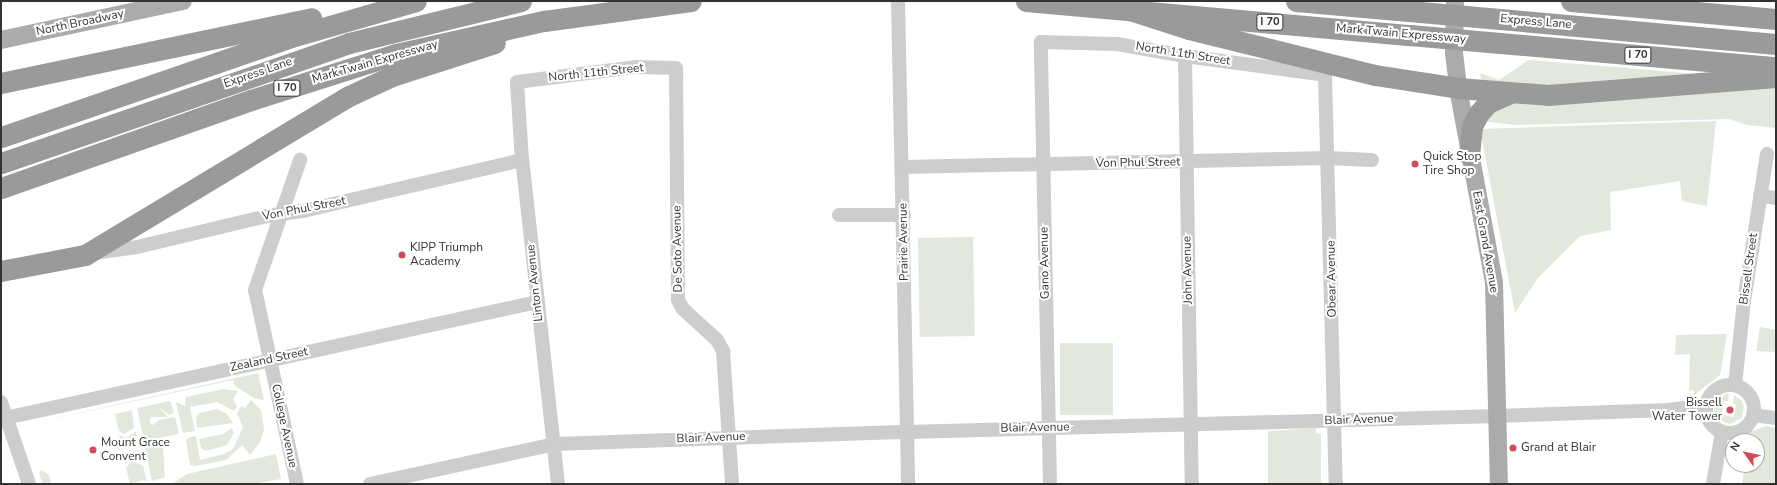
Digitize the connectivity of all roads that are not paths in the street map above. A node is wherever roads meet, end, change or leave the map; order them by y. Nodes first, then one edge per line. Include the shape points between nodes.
1 (183, 1) edge
2 (416, 1) edge
3 (521, 1) edge
4 (691, 1) edge
5 (898, 1) edge
6 (1026, 1) edge
7 (1296, 1) edge
8 (1455, 1) edge
9 (1571, 1) edge
10 (382, 9) junction
11 (1130, 10) junction
12 (581, 15) junction
13 (1776, 19) edge
14 (1, 40) edge
15 (1042, 42) joint
16 (1776, 44) edge
17 (1185, 56) junction
18 (1776, 67) edge
19 (676, 68) joint
20 (1, 69) edge
21 (1325, 75) joint
22 (21, 77) junction
23 (1776, 77) edge
24 (516, 82) joint
25 (1, 83) edge
26 (1458, 88) junction
27 (1510, 93) junction
28 (1, 137) edge
29 (1768, 154) dead end
30 (1469, 155) junction
31 (1328, 158) junction
32 (300, 160) dead end
33 (522, 160) junction
34 (1372, 160) dead end
35 (1, 163) edge
36 (1186, 163) junction
37 (1042, 165) junction
38 (903, 167) junction
39 (1, 188) edge
40 (1760, 195) junction
41 (1776, 198) edge
42 (281, 214) junction
43 (839, 215) dead end
44 (904, 215) junction
45 (85, 255) junction
46 (1, 271) edge
47 (537, 302) junction
48 (270, 359) junction
49 (1735, 385) junction
50 (1, 402) edge
51 (1704, 406) junction
52 (1754, 415) junction
53 (1498, 416) junction
54 (4, 418) edge
55 (1776, 418) edge
56 (1335, 421) junction
57 (1191, 425) junction
58 (1048, 428) junction
59 (907, 432) junction
60 (1722, 432) junction
61 (729, 438) junction
62 (555, 444) junction
63 (28, 484) edge
64 (297, 484) edge
65 (370, 484) edge
66 (558, 484) edge
67 (732, 484) edge
68 (908, 484) edge
69 (1050, 484) edge
70 (1192, 484) edge
71 (1336, 484) edge
72 (1500, 484) edge
73 (1713, 484) edge

1 - 14 main road, North Broadway
2 - 10 highway
3 - 35 highway, Express Lane via 348,43
4 - 12 highway, Mark Twain Expressway / I 70
5 - 38 street, Prairie Avenue
6 - 11 highway, Mark Twain Expressway / I 70
7 - 16 highway, Express Lane, bridge
8 - 26 main road, East Grand Avenue via 1454,53
9 - 13 highway
10 - 22 highway via 302,19
10 - 28 highway via 288,38
11 - 18 highway, Mark Twain Expressway / I 70, bridge
11 - 26 highway via 1188,29 1375,75
12 - 39 highway, Mark Twain Expressway / I 70 via 469,36 360,65
12 - 45 highway via 392,76 349,96
15 - 17 street, North 11th Street via 1117,44
15 - 37 street, Gano Avenue
17 - 21 street, North 11th Street
17 - 36 street, John Avenue
19 - 24 street, North 11th Street via 635,67
19 - 61 street, De Soto Avenue via 678,300 683,309 718,340 723,351
20 - 22 highway
21 - 31 street, Obear Avenue
22 - 25 highway
23 - 27 highway via 1648,85 1564,94
24 - 33 street, Linton Avenue
26 - 27 highway
26 - 30 main road, East Grand Avenue
27 - 30 highway via 1488,103 1478,113 1472,126
29 - 40 street, Bissell Street
30 - 53 main road, East Grand Avenue via 1494,283
31 - 34 street, Von Phul Street
31 - 36 street, Von Phul Street
31 - 56 street, Obear Avenue
32 - 42 street, College Avenue
33 - 42 street, Von Phul Street
33 - 47 street, Linton Avenue
36 - 37 street, Von Phul Street
36 - 57 street, John Avenue
37 - 38 street, Von Phul Street
37 - 58 street, Gano Avenue
38 - 44 street, Prairie Avenue
40 - 41 street
40 - 49 street, Bissell Street
42 - 45 street, Von Phul Street via 137,247
42 - 48 street, College Avenue via 255,290
43 - 44 street
44 - 59 street, Prairie Avenue
45 - 46 highway
47 - 48 street, Zealand Street
47 - 62 street, Linton Avenue
48 - 54 street, Zealand Street
48 - 64 street, College Avenue
49 - 51 street via 1718,388
49 - 52 street via 1751,395
50 - 54 street
51 - 53 street, Blair Avenue via 1670,410
51 - 60 street via 1709,423
52 - 55 street
52 - 60 street via 1742,431
53 - 56 street, Blair Avenue
53 - 72 main road, East Grand Avenue
54 - 63 street
56 - 57 street, Blair Avenue
56 - 71 street, Obear Avenue
57 - 58 street, Blair Avenue
57 - 70 street, John Avenue
58 - 59 street, Blair Avenue
58 - 69 street, Gano Avenue
59 - 61 street, Blair Avenue
59 - 68 street, Prairie Avenue
60 - 73 street
61 - 62 street, Blair Avenue
61 - 67 street, De Soto Avenue
62 - 65 street, Blair Avenue
62 - 66 street, Linton Avenue

